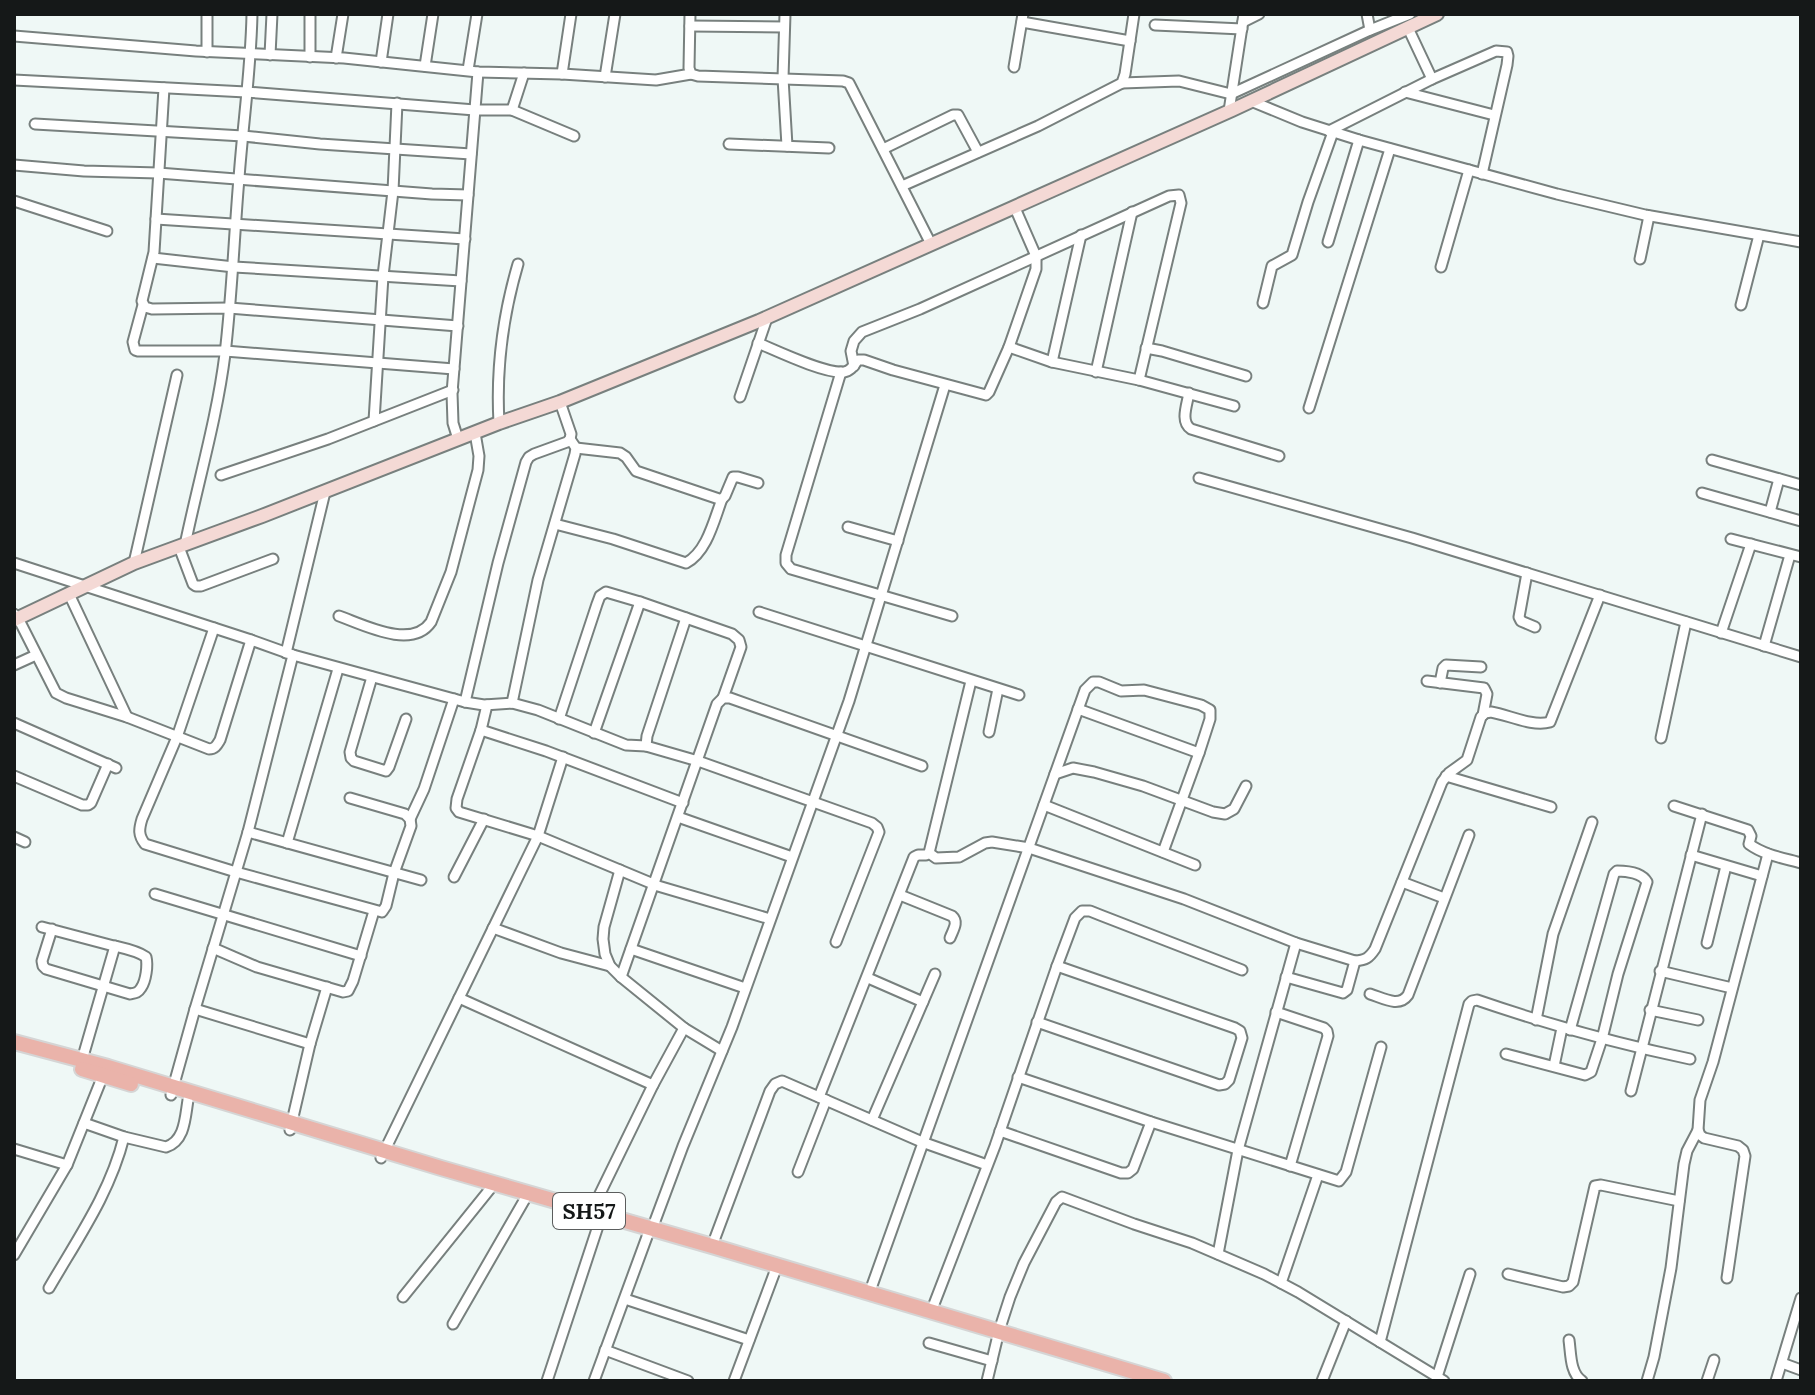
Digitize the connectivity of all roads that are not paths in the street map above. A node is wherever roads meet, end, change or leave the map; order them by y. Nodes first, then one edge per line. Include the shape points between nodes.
1 (207, 14) edge
2 (252, 14) edge
3 (272, 14) edge
4 (310, 14) edge
5 (343, 14) edge
6 (388, 14) edge
7 (433, 14) edge
8 (477, 14) edge
9 (571, 14) edge
10 (615, 14) edge
11 (690, 14) edge
12 (785, 14) edge
13 (1134, 14) edge
14 (1259, 14) edge
15 (1367, 14) edge
16 (1437, 14) edge
17 (1022, 18) edge
18 (1413, 20) edge
19 (1243, 22) edge
20 (1155, 25) dead end
21 (690, 26) junction
22 (784, 27) junction
23 (1370, 30) junction
24 (14, 36) edge
25 (1130, 41) junction
26 (207, 52) junction
27 (251, 53) junction
28 (270, 55) junction
29 (310, 57) junction
30 (336, 58) junction
31 (381, 62) junction
32 (425, 66) junction
33 (1014, 67) dead end
34 (473, 71) junction
35 (524, 73) junction
36 (562, 74) junction
37 (691, 74) junction
38 (605, 77) junction
39 (783, 78) junction
40 (1432, 79) junction
41 (14, 80) edge
42 (1122, 83) junction
43 (164, 88) junction
44 (246, 92) junction
45 (1405, 92) junction
46 (1231, 94) junction
47 (1251, 101) junction
48 (397, 103) junction
49 (475, 110) junction
50 (512, 110) junction
51 (1229, 111) junction
52 (1494, 115) junction
53 (35, 124) dead end
54 (162, 130) junction
55 (1331, 131) junction
56 (243, 136) junction
57 (574, 136) dead end
58 (1359, 140) junction
59 (729, 144) dead end
60 (787, 146) junction
61 (829, 148) dead end
62 (394, 149) junction
63 (883, 149) junction
64 (1390, 149) junction
65 (978, 152) junction
66 (471, 154) junction
67 (14, 165) edge
68 (1469, 170) junction
69 (158, 173) junction
70 (1482, 174) junction
71 (238, 179) junction
72 (902, 186) junction
73 (393, 191) junction
74 (468, 195) junction
75 (14, 201) edge
76 (1015, 208) junction
77 (1132, 212) junction
78 (1649, 216) junction
79 (156, 219) junction
80 (237, 224) junction
81 (107, 231) dead end
82 (388, 234) junction
83 (1081, 235) junction
84 (1759, 235) junction
85 (465, 239) junction
86 (1328, 242) dead end
87 (1801, 242) edge
88 (931, 244) junction
89 (1036, 256) junction
90 (153, 258) junction
91 (1640, 259) dead end
92 (518, 264) dead end
93 (234, 267) junction
94 (1441, 267) dead end
95 (383, 276) junction
96 (461, 281) junction
97 (1263, 303) dead end
98 (143, 305) junction
99 (1741, 305) dead end
100 (229, 308) junction
101 (767, 318) junction
102 (381, 320) junction
103 (458, 326) junction
104 (758, 343) junction
105 (1009, 347) junction
106 (1146, 348) junction
107 (225, 351) junction
108 (1052, 362) junction
109 (379, 363) junction
110 (854, 366) junction
111 (454, 369) junction
112 (841, 372) junction
113 (1096, 372) junction
114 (177, 375) dead end
115 (1246, 376) dead end
116 (1139, 380) junction
117 (945, 385) junction
118 (453, 390) junction
119 (1189, 393) junction
120 (740, 397) dead end
121 (560, 402) junction
122 (1234, 406) dead end
123 (1309, 408) dead end
124 (374, 421) junction
125 (499, 423) junction
126 (475, 433) junction
127 (458, 439) junction
128 (573, 444) junction
129 (1279, 456) dead end
130 (1712, 460) dead end
131 (221, 475) dead end
132 (1199, 478) dead end
133 (1779, 479) junction
134 (758, 483) dead end
135 (1801, 485) edge
136 (325, 492) junction
137 (1702, 493) dead end
138 (722, 499) junction
139 (1770, 512) junction
140 (1801, 521) edge
141 (555, 524) junction
142 (848, 527) dead end
143 (1731, 539) dead end
144 (898, 541) junction
145 (1751, 544) junction
146 (182, 546) junction
147 (1790, 555) junction
148 (1801, 557) edge
149 (273, 559) dead end
150 (14, 563) edge
151 (134, 563) junction
152 (1527, 573) junction
153 (86, 586) junction
154 (69, 594) junction
155 (1600, 595) junction
156 (882, 596) junction
157 (640, 602) junction
158 (759, 612) dead end
159 (339, 616) dead end
160 (952, 616) dead end
161 (15, 618) edge
162 (686, 618) junction
163 (1686, 622) junction
164 (1535, 627) dead end
165 (214, 628) junction
166 (1721, 633) junction
167 (251, 640) junction
168 (1764, 646) junction
169 (866, 647) junction
170 (290, 654) junction
171 (36, 655) junction
172 (1801, 657) edge
173 (14, 665) edge
174 (1481, 667) dead end
175 (338, 669) junction
176 (372, 677) junction
177 (971, 681) junction
178 (1427, 681) dead end
179 (1440, 683) junction
180 (998, 689) junction
181 (1019, 695) dead end
182 (723, 698) junction
183 (454, 699) junction
184 (465, 702) junction
185 (512, 703) junction
186 (487, 705) junction
187 (1078, 709) junction
188 (1483, 715) junction
189 (127, 717) junction
190 (406, 719) dead end
191 (559, 719) junction
192 (14, 723) edge
193 (481, 730) junction
194 (989, 732) dead end
195 (594, 733) junction
196 (836, 736) junction
197 (177, 737) junction
198 (1661, 738) dead end
199 (646, 746) junction
200 (1199, 753) junction
201 (563, 757) junction
202 (698, 761) junction
203 (922, 766) dead end
204 (1055, 774) junction
205 (14, 776) edge
206 (1446, 776) junction
207 (1246, 786) dead end
208 (350, 798) dead end
209 (1182, 801) junction
210 (812, 802) junction
211 (683, 803) junction
212 (1044, 805) junction
213 (1674, 806) dead end
214 (1551, 807) dead end
215 (1702, 814) junction
216 (678, 817) junction
217 (410, 819) junction
218 (484, 819) junction
219 (1592, 822) dead end
220 (248, 832) junction
221 (1469, 835) dead end
222 (538, 836) junction
223 (14, 837) edge
224 (25, 842) dead end
225 (287, 843) junction
226 (1029, 848) junction
227 (1163, 852) junction
228 (929, 853) junction
229 (1768, 854) junction
230 (1691, 855) junction
231 (792, 857) junction
232 (1801, 863) edge
233 (1195, 865) dead end
234 (1726, 866) junction
235 (620, 870) junction
236 (236, 872) junction
237 (394, 873) junction
238 (1762, 876) junction
239 (454, 877) dead end
240 (421, 880) dead end
241 (1402, 882) junction
242 (654, 884) junction
243 (155, 894) dead end
244 (900, 895) junction
245 (1444, 898) junction
246 (374, 911) junction
247 (224, 914) junction
248 (770, 919) junction
249 (493, 928) junction
250 (950, 938) dead end
251 (836, 942) dead end
252 (1296, 943) junction
253 (1707, 943) dead end
254 (115, 946) junction
255 (213, 948) junction
256 (631, 949) junction
257 (361, 956) junction
258 (1355, 961) junction
259 (610, 966) junction
260 (1057, 966) junction
261 (1242, 970) dead end
262 (1660, 971) junction
263 (935, 974) dead end
264 (621, 977) junction
265 (1286, 977) junction
266 (868, 978) junction
267 (104, 986) junction
268 (327, 987) junction
269 (745, 988) junction
270 (1732, 988) junction
271 (1370, 994) dead end
272 (459, 998) junction
273 (923, 1002) junction
274 (195, 1009) junction
275 (1650, 1010) junction
276 (1276, 1012) junction
277 (1536, 1020) junction
278 (1698, 1020) dead end
279 (1037, 1022) junction
280 (684, 1028) junction
281 (1566, 1029) junction
282 (1602, 1039) junction
283 (14, 1042) edge
284 (310, 1044) junction
285 (1381, 1047) dead end
286 (14, 1049) edge
287 (1641, 1049) junction
288 (722, 1051) junction
289 (1506, 1054) dead end
290 (1690, 1059) dead end
291 (82, 1060) junction
292 (1554, 1066) junction
293 (106, 1071) junction
294 (1018, 1077) junction
295 (653, 1085) junction
296 (173, 1091) junction
297 (1631, 1091) dead end
298 (823, 1098) junction
299 (188, 1100) junction
300 (872, 1120) junction
301 (1151, 1122) junction
302 (84, 1123) junction
303 (291, 1126) junction
304 (1698, 1130) junction
305 (1000, 1131) junction
306 (124, 1137) junction
307 (922, 1142) junction
308 (14, 1149) edge
309 (1238, 1150) junction
310 (383, 1154) junction
311 (67, 1165) junction
312 (987, 1165) junction
313 (1290, 1166) junction
314 (798, 1172) dead end
315 (1318, 1175) junction
316 (490, 1189) junction
317 (525, 1199) junction
318 (1679, 1201) junction
319 (596, 1216) junction
320 (650, 1231) junction
321 (712, 1246) junction
322 (1218, 1254) junction
323 (14, 1255) edge
324 (776, 1269) junction
325 (1470, 1274) dead end
326 (1508, 1274) dead end
327 (808, 1278) junction
328 (1727, 1278) dead end
329 (1281, 1283) junction
330 (49, 1288) dead end
331 (869, 1294) junction
332 (403, 1297) dead end
333 (1801, 1298) edge
334 (625, 1299) junction
335 (931, 1312) junction
336 (1346, 1321) junction
337 (453, 1324) dead end
338 (998, 1335) junction
339 (749, 1340) junction
340 (1569, 1340) dead end
341 (1380, 1342) junction
342 (929, 1343) dead end
343 (605, 1350) junction
344 (1714, 1360) dead end
345 (992, 1361) junction
346 (1782, 1363) junction
347 (1801, 1370) edge
348 (1441, 1379) edge
349 (547, 1381) edge
350 (594, 1381) edge
351 (688, 1381) edge
352 (734, 1381) edge
353 (987, 1381) edge
354 (1141, 1381) edge
355 (1164, 1381) edge
356 (1322, 1381) edge
357 (1582, 1381) edge
358 (1647, 1381) edge
359 (1707, 1381) edge
360 (1776, 1381) edge

1 - 26 street
2 - 27 street
3 - 28 street
4 - 29 street
5 - 30 street
6 - 31 street
7 - 32 street
8 - 34 street
9 - 36 street
10 - 38 street
11 - 21 street
12 - 22 street
13 - 25 street
14 - 19 street
15 - 23 street
16 - 18 street
17 - 25 street
17 - 33 street
18 - 23 street
18 - 40 street
18 - 47 street
19 - 20 street
19 - 46 street
21 - 22 street
21 - 37 street
22 - 39 street
23 - 46 street
24 - 26 street
25 - 42 street
26 - 27 street
27 - 28 street
27 - 44 street
28 - 29 street
29 - 30 street
30 - 31 street
31 - 32 street
32 - 34 street
34 - 35 street
34 - 49 street
35 - 36 street
35 - 50 street
36 - 38 street
37 - 38 street via 656,80
37 - 39 street
39 - 60 street
39 - 63 street via 849,83
40 - 45 street
40 - 52 street via 1496,51 1507,52
41 - 43 street
42 - 46 street via 1179,81
42 - 65 street
43 - 44 street
43 - 54 street
44 - 48 street
44 - 56 street
45 - 52 street
45 - 55 street
46 - 51 street
47 - 51 street
47 - 55 street
48 - 49 street
48 - 62 street
49 - 50 street
49 - 66 street
50 - 57 street
51 - 76 street
52 - 70 street
53 - 54 street
54 - 56 street
54 - 69 street
55 - 58 street
55 - 97 street via 1294,250 1272,266
56 - 62 street
56 - 71 street
58 - 64 street
58 - 86 street
59 - 60 street
60 - 61 street
62 - 66 street
62 - 73 street
63 - 65 street via 958,115
63 - 72 street
64 - 68 street
64 - 123 street
65 - 72 street
66 - 74 street
67 - 69 street
68 - 70 street
68 - 94 street
69 - 71 street
69 - 79 street
70 - 78 street
71 - 73 street
71 - 80 street
72 - 88 street
73 - 74 street
73 - 82 street
74 - 85 street
75 - 81 street
76 - 88 street
76 - 89 street
77 - 83 street
77 - 106 street via 1181,196
77 - 113 street
78 - 84 street
78 - 91 street
79 - 80 street
79 - 90 street
80 - 82 street
80 - 93 street
82 - 85 street
82 - 95 street
83 - 89 street
83 - 108 street
84 - 87 street
84 - 99 street
85 - 96 street
88 - 101 street
89 - 105 street
89 - 110 street via 862,332 851,351
90 - 93 street
90 - 98 street
92 - 125 street via 497,388
93 - 95 street
93 - 100 street
95 - 96 street
95 - 102 street
96 - 103 street
98 - 100 street
98 - 107 street via 135,350
100 - 102 street
100 - 107 street
101 - 104 street
101 - 121 street
102 - 103 street
102 - 109 street
103 - 111 street
104 - 112 street
104 - 120 street
105 - 108 street
105 - 117 street via 986,395
106 - 115 street
106 - 116 street
107 - 109 street
107 - 146 street
108 - 113 street
109 - 111 street
109 - 124 street
110 - 112 street
110 - 117 street via 864,360
111 - 118 street
112 - 156 street via 786,563 791,569
113 - 116 street
114 - 151 street
116 - 119 street
117 - 144 street
118 - 124 street
118 - 127 street
119 - 122 street
119 - 129 street via 1186,426
121 - 125 street
121 - 128 street
124 - 131 street
125 - 126 street
126 - 127 street
126 - 159 street via 478,470 451,572 426,629 419,634 389,633
127 - 136 street
128 - 138 street via 620,453 636,471
128 - 141 street
128 - 184 street via 567,442 526,462
130 - 133 street
132 - 152 street
133 - 135 street
133 - 139 street
134 - 138 street via 733,477
136 - 146 street
136 - 170 street
137 - 139 street
138 - 141 street via 704,545 686,563
139 - 140 street
141 - 185 street
142 - 144 street
143 - 145 street
144 - 156 street
145 - 147 street
145 - 166 street
146 - 149 street via 196,586
146 - 151 street
147 - 148 street
147 - 168 street
150 - 153 street
151 - 153 street
152 - 155 street
152 - 164 street via 1519,617
153 - 154 street
153 - 165 street
154 - 161 street
154 - 189 street
155 - 163 street
155 - 188 street via 1550,722
156 - 160 street
156 - 169 street
157 - 162 street
157 - 191 street via 614,593 600,596
157 - 195 street
158 - 169 street
161 - 171 street
162 - 182 street via 739,640
162 - 199 street
163 - 166 street
163 - 198 street
165 - 167 street
165 - 197 street
166 - 168 street
167 - 170 street
167 - 197 street via 217,746 209,749
168 - 172 street
169 - 177 street
169 - 196 street
170 - 175 street
170 - 220 street
171 - 173 street
171 - 189 street via 56,693
174 - 179 street via 1446,665
175 - 176 street
175 - 225 street
176 - 183 street
176 - 190 street via 351,758 386,771
177 - 180 street
177 - 228 street
178 - 179 street
179 - 188 street via 1484,688
180 - 181 street
180 - 194 street
182 - 196 street
182 - 202 street
183 - 184 street
183 - 217 street
184 - 186 street
185 - 186 street
185 - 191 street
186 - 193 street
187 - 200 street
187 - 200 street via 1088,685 1099,682 1207,707 1210,719
187 - 204 street
188 - 206 street via 1467,760
189 - 197 street
191 - 195 street
192 - 205 street via 112,766 88,805
193 - 201 street
193 - 218 street via 456,808
195 - 199 street
196 - 203 street
196 - 210 street
197 - 236 street via 142,819 141,839
199 - 202 street
200 - 209 street
201 - 211 street
201 - 222 street
202 - 210 street
202 - 211 street
204 - 209 street via 1073,768 1094,772
204 - 212 street
206 - 214 street
206 - 241 street
207 - 209 street via 1234,809 1225,814
208 - 217 street
209 - 227 street
210 - 231 street
210 - 251 street via 872,823 879,832
211 - 216 street
212 - 226 street
212 - 227 street
213 - 215 street
215 - 229 street via 1748,830 1749,844
215 - 230 street
216 - 231 street
216 - 242 street
217 - 237 street
218 - 222 street
218 - 239 street
219 - 277 street via 1553,934
220 - 225 street
220 - 236 street
221 - 245 street
222 - 235 street
222 - 249 street
223 - 224 street
225 - 237 street
226 - 228 street via 992,842 953,858
226 - 252 street
226 - 307 street
227 - 233 street
228 - 244 street via 914,857
229 - 232 street
229 - 238 street
230 - 234 street
230 - 262 street
231 - 248 street
234 - 238 street
234 - 253 street
235 - 242 street
235 - 259 street via 604,927
236 - 246 street
236 - 247 street
237 - 240 street
237 - 246 street via 384,910
238 - 270 street
241 - 245 street
241 - 258 street via 1370,958
242 - 248 street
242 - 256 street
243 - 247 street
244 - 250 street via 952,916 956,923
244 - 266 street
245 - 271 street via 1408,995 1398,1002
246 - 257 street
247 - 255 street
247 - 257 street
248 - 269 street
249 - 259 street
249 - 272 street
252 - 258 street
252 - 265 street
254 - 267 street
254 - 267 street via 146,957 141,989 130,994
254 - 267 street via 47,928 43,966
255 - 268 street
255 - 274 street
256 - 264 street
256 - 269 street
257 - 268 street via 348,991
258 - 265 street via 1343,993
259 - 264 street
260 - 261 street via 1075,918 1090,911
260 - 279 street
260 - 279 street via 1240,1031 1229,1080 1219,1085
262 - 270 street
262 - 275 street
263 - 273 street
264 - 280 street
265 - 276 street
266 - 273 street
266 - 298 street
267 - 291 street
268 - 284 street
269 - 288 street
270 - 304 street via 1700,1100
272 - 295 street
272 - 310 street
273 - 300 street
274 - 284 street
274 - 296 street
275 - 278 street
275 - 287 street
276 - 309 street
276 - 313 street via 1324,1028 1328,1036
277 - 281 street
277 - 341 street via 1477,1000 1469,1004
279 - 294 street
280 - 288 street
280 - 295 street
281 - 282 street
281 - 282 street via 1614,874 1642,875 1647,882
281 - 292 street
282 - 287 street
282 - 292 street via 1589,1074
283 - 291 main road, SH57
284 - 303 street
285 - 315 street via 1346,1172 1339,1181
286 - 293 main road, SH57
287 - 290 street
287 - 297 street
288 - 320 street
289 - 292 street
291 - 293 main road, SH57
293 - 296 main road, SH57
293 - 302 street
294 - 301 street
294 - 305 street
295 - 319 street
296 - 299 main road, SH57
296 - 303 main road, SH57
298 - 300 street
298 - 314 street
298 - 321 street via 782,1081 775,1084
299 - 303 main road, SH57
299 - 306 street via 180,1136 171,1146
300 - 307 street
301 - 305 street via 1128,1173
301 - 309 street
302 - 306 street
302 - 311 street
303 - 310 main road, SH57
304 - 318 street via 1687,1151
304 - 328 street via 1704,1138 1738,1146 1745,1156
305 - 312 street
306 - 330 street via 109,1183
307 - 312 street
307 - 331 street
308 - 311 street
309 - 313 street
309 - 322 street
310 - 316 main road, SH57
310 - 319 main road, SH57
311 - 323 street
312 - 335 street
313 - 315 street
315 - 329 street
316 - 317 main road, SH57
316 - 332 street
317 - 319 main road, SH57
317 - 337 street
318 - 326 street via 1595,1186 1573,1282 1563,1287
318 - 358 street
319 - 320 main road, SH57
319 - 349 street
320 - 321 main road, SH57
320 - 324 main road, SH57
320 - 334 street
321 - 324 main road, SH57
322 - 329 street
322 - 338 street via 1059,1198 1024,1263
324 - 327 main road, SH57
324 - 339 street
325 - 348 street
327 - 331 main road, SH57
327 - 338 main road, SH57
329 - 336 street
331 - 335 main road, SH57
333 - 346 street
334 - 339 street
334 - 343 street
335 - 338 main road, SH57
336 - 341 street
336 - 356 street
338 - 345 street
338 - 354 main road, SH57
338 - 355 main road, SH57
339 - 352 street
340 - 357 street via 1574,1372
341 - 348 street
342 - 345 street
343 - 350 street
343 - 351 street
344 - 359 street
345 - 353 street
346 - 347 street
346 - 360 street

